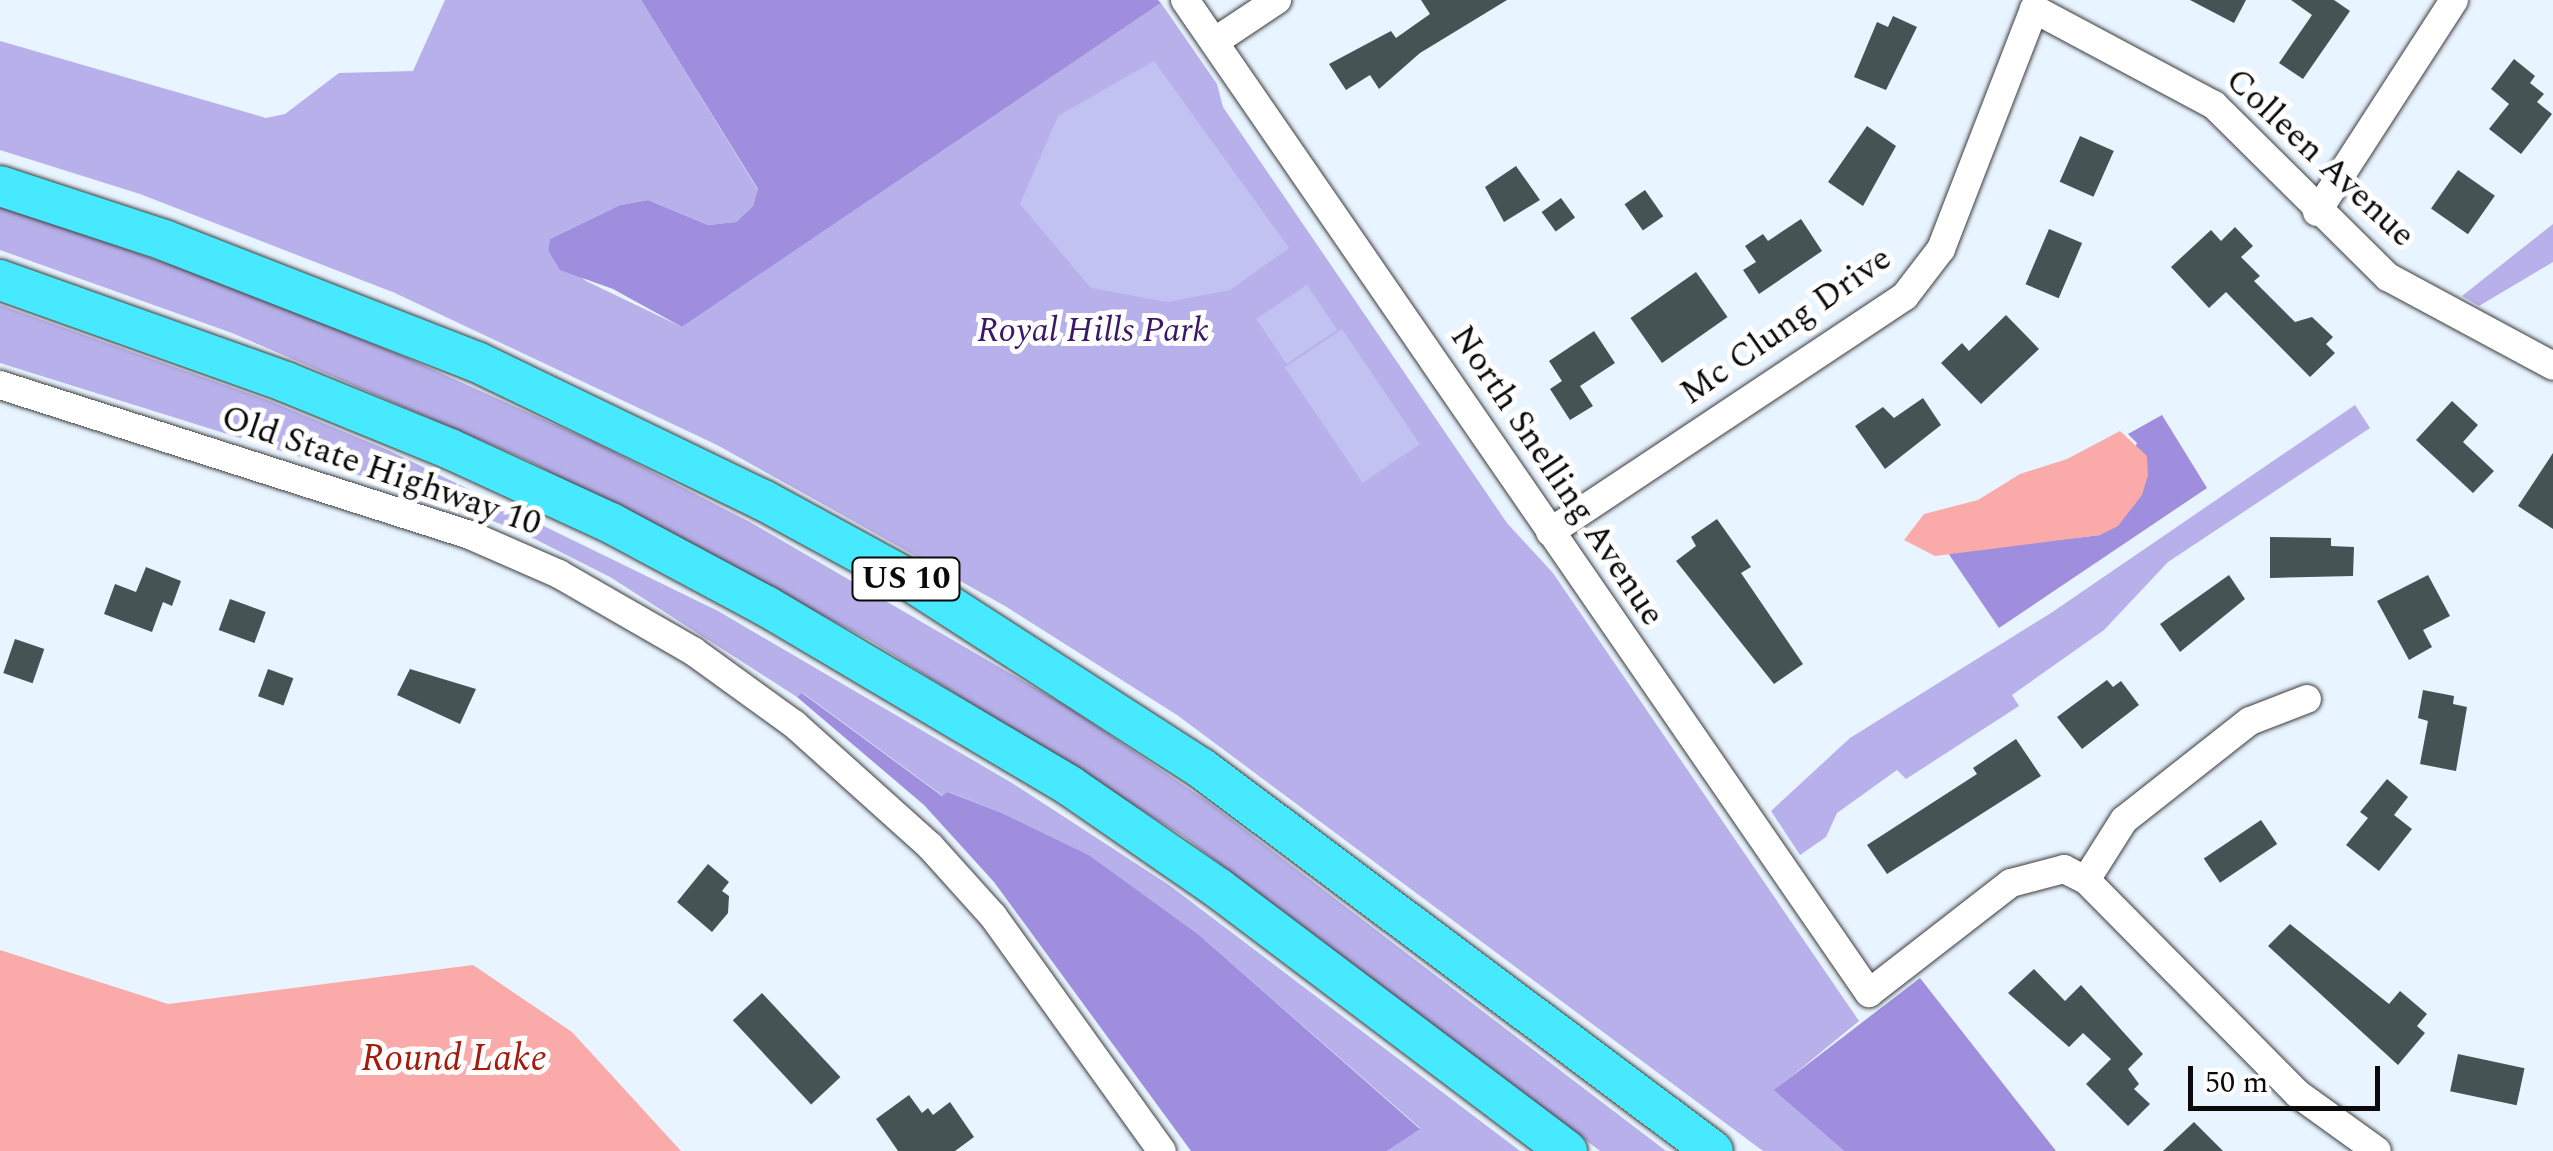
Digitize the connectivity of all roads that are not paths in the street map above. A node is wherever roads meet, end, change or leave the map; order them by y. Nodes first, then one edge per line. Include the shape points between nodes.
1 (1185, 0) edge
2 (1277, 0) edge
3 (2454, 0) edge
4 (2034, 9) joint
5 (1214, 42) junction
6 (0, 186) edge
7 (2317, 212) junction
8 (0, 280) edge
9 (2553, 366) edge
10 (0, 385) edge
11 (1550, 532) junction
12 (2307, 699) dead end
13 (2086, 880) junction
14 (1162, 1151) edge
15 (1567, 1151) edge
16 (1713, 1151) edge
17 (2377, 1151) edge

1 - 5 street, North Snelling Avenue
2 - 5 street
3 - 7 street
4 - 7 street, Colleen Avenue via 2214,104
4 - 11 street, Mc Clung Drive via 1941,248 1905,296
5 - 11 street, North Snelling Avenue
6 - 16 highway, US 10 via 164,240 477,362 710,473 906,578 1201,768
7 - 9 street, Colleen Avenue via 2388,277
8 - 15 highway, US 10 via 286,382 450,449 611,522 766,606 1070,786 1218,888
10 - 14 street, Old State Highway 10 via 472,536 560,574 693,651 794,724 930,846 1004,930
11 - 13 street, North Snelling Avenue via 1869,993 2011,883 2064,868
12 - 13 street via 2250,721 2124,820
13 - 17 street via 2298,1094

